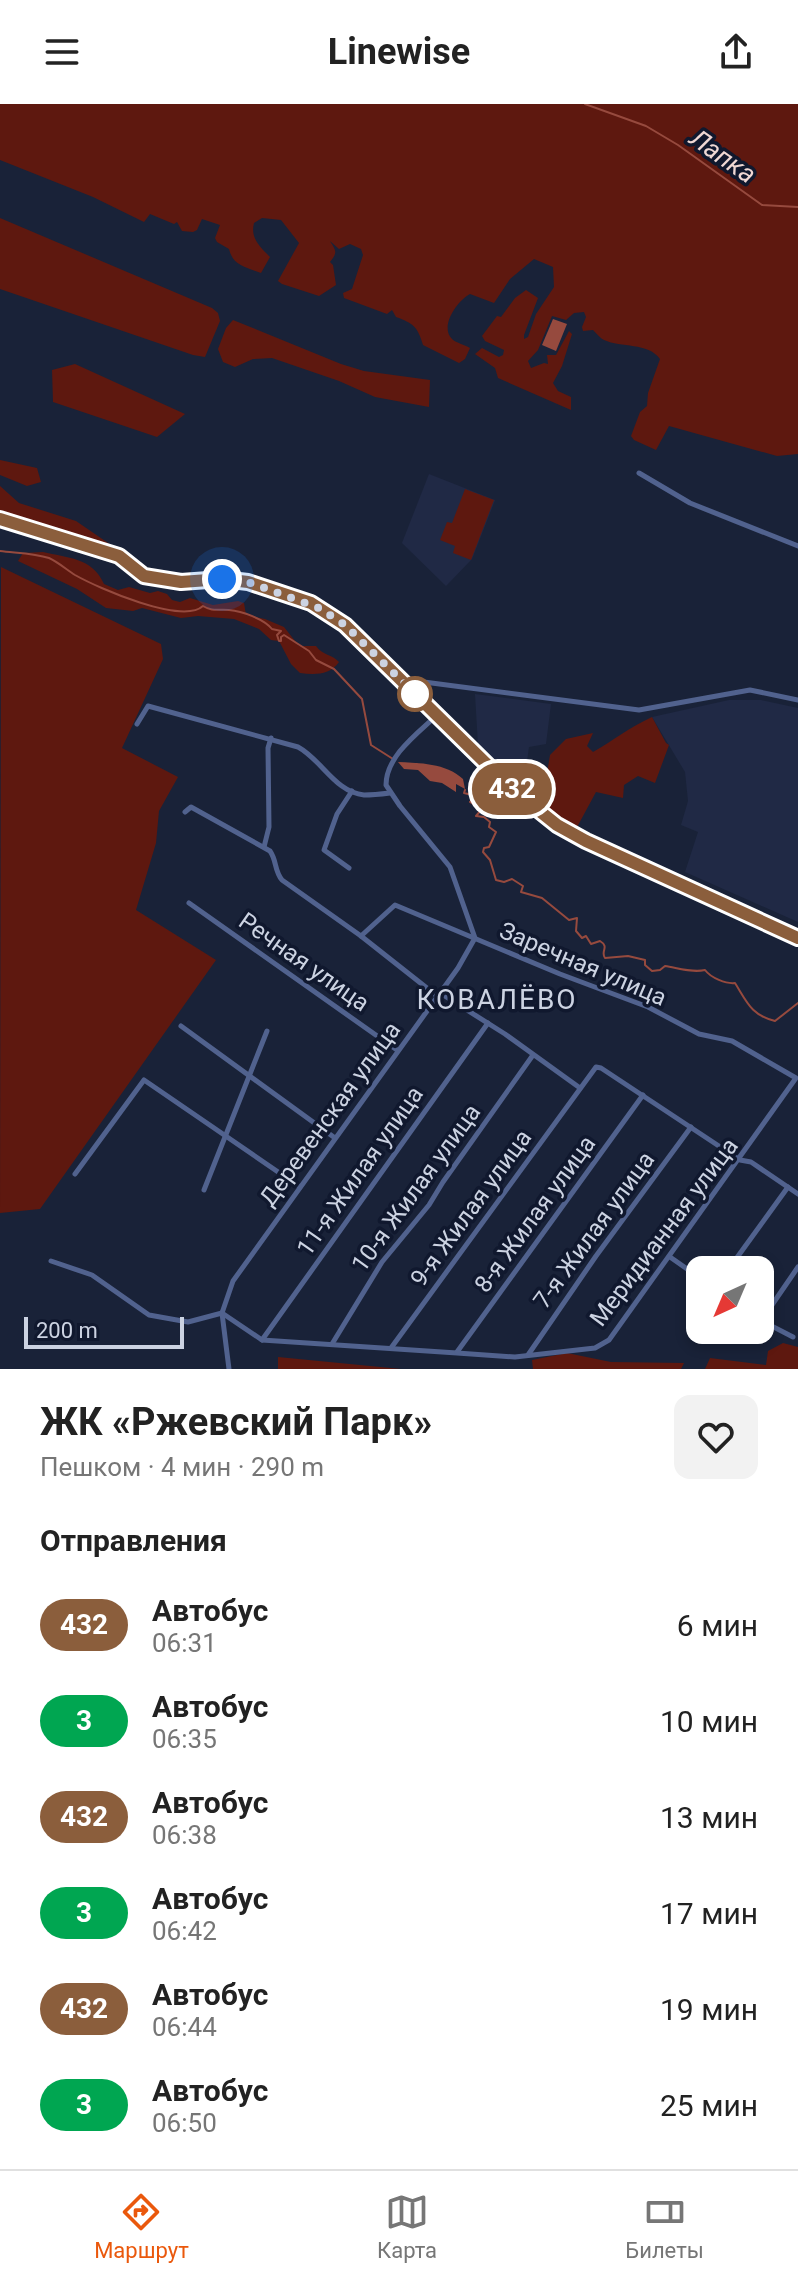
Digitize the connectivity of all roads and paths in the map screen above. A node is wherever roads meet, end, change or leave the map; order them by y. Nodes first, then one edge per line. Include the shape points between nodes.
1 (639, 473) dead end
2 (0, 519) edge
3 (798, 546) edge
4 (400, 679) junction
5 (423, 682) junction
6 (413, 691) junction
7 (798, 700) edge
8 (437, 715) junction
9 (137, 724) dead end
10 (271, 738) junction
11 (352, 791) junction
12 (390, 793) junction
13 (185, 812) dead end
14 (264, 847) junction
15 (349, 868) dead end
16 (189, 903) dead end
17 (361, 936) junction
18 (475, 938) junction
19 (798, 938) edge
20 (438, 995) junction
21 (488, 1023) junction
22 (181, 1026) dead end
23 (267, 1031) dead end
24 (397, 1050) junction
25 (533, 1055) junction
26 (249, 1076) junction
27 (796, 1078) edge
28 (580, 1088) junction
29 (643, 1095) junction
30 (691, 1127) junction
31 (225, 1135) junction
32 (335, 1138) junction
33 (740, 1160) junction
34 (75, 1174) dead end
35 (300, 1187) junction
36 (788, 1187) junction
37 (204, 1190) dead end
38 (798, 1194) edge
39 (738, 1256) edge
40 (670, 1257) junction
41 (51, 1261) dead end
42 (798, 1267) edge
43 (686, 1268) edge
44 (774, 1301) edge
45 (222, 1313) junction
46 (774, 1328) edge
47 (793, 1337) dead end
48 (262, 1340) junction
49 (332, 1344) junction
50 (391, 1348) junction
51 (457, 1353) junction
52 (527, 1356) junction
53 (229, 1369) edge

1 - 3 street via 690,503
2 - 4 street via 119,556 153,578 236,579 297,598 345,625
4 - 5 street
4 - 6 street
5 - 6 street
5 - 7 street via 639,710 750,690
6 - 8 street
8 - 12 street via 396,758 386,778
8 - 19 street via 512,789 570,833
9 - 10 street via 148,706
10 - 11 street via 307,752
10 - 14 street
11 - 12 street
11 - 15 street via 324,850
12 - 18 street via 450,867
13 - 14 street via 191,807
14 - 17 street via 282,880
16 - 24 street, Речная улица
17 - 18 street, Заречная улица via 395,905
17 - 20 street
18 - 20 street, Деревенская улица
18 - 27 street, Заречная улица via 648,1007 699,1034 732,1041
20 - 21 street
20 - 24 street, Деревенская улица
21 - 25 street
21 - 48 street, 11-я Жилая улица
22 - 26 street
23 - 26 street
24 - 32 street, Деревенская улица
25 - 28 street
25 - 49 street, 10-я Жилая улица via 429,1205 382,1262
26 - 31 street
26 - 32 street
27 - 33 street, Меридианная улица
28 - 29 street via 593,1070 601,1068
28 - 50 street, 9-я Жилая улица
29 - 30 street
29 - 51 street, 8-я Жилая улица
30 - 33 street
30 - 52 street, 7-я Жилая улица
31 - 34 street via 144,1080
31 - 35 street
31 - 37 street
32 - 35 street, Деревенская улица
33 - 36 street
33 - 40 street, Меридианная улица
35 - 45 street, Деревенская улица via 233,1281
36 - 38 street
36 - 39 street
40 - 43 street
40 - 52 street, Меридианная улица via 609,1340 595,1348
41 - 45 street via 92,1275 149,1315 188,1322
42 - 44 street
45 - 48 street
45 - 53 street
46 - 47 street
48 - 49 street, Меридианная улица
49 - 50 street, Меридианная улица
50 - 51 street, Меридианная улица
51 - 52 street, Меридианная улица

